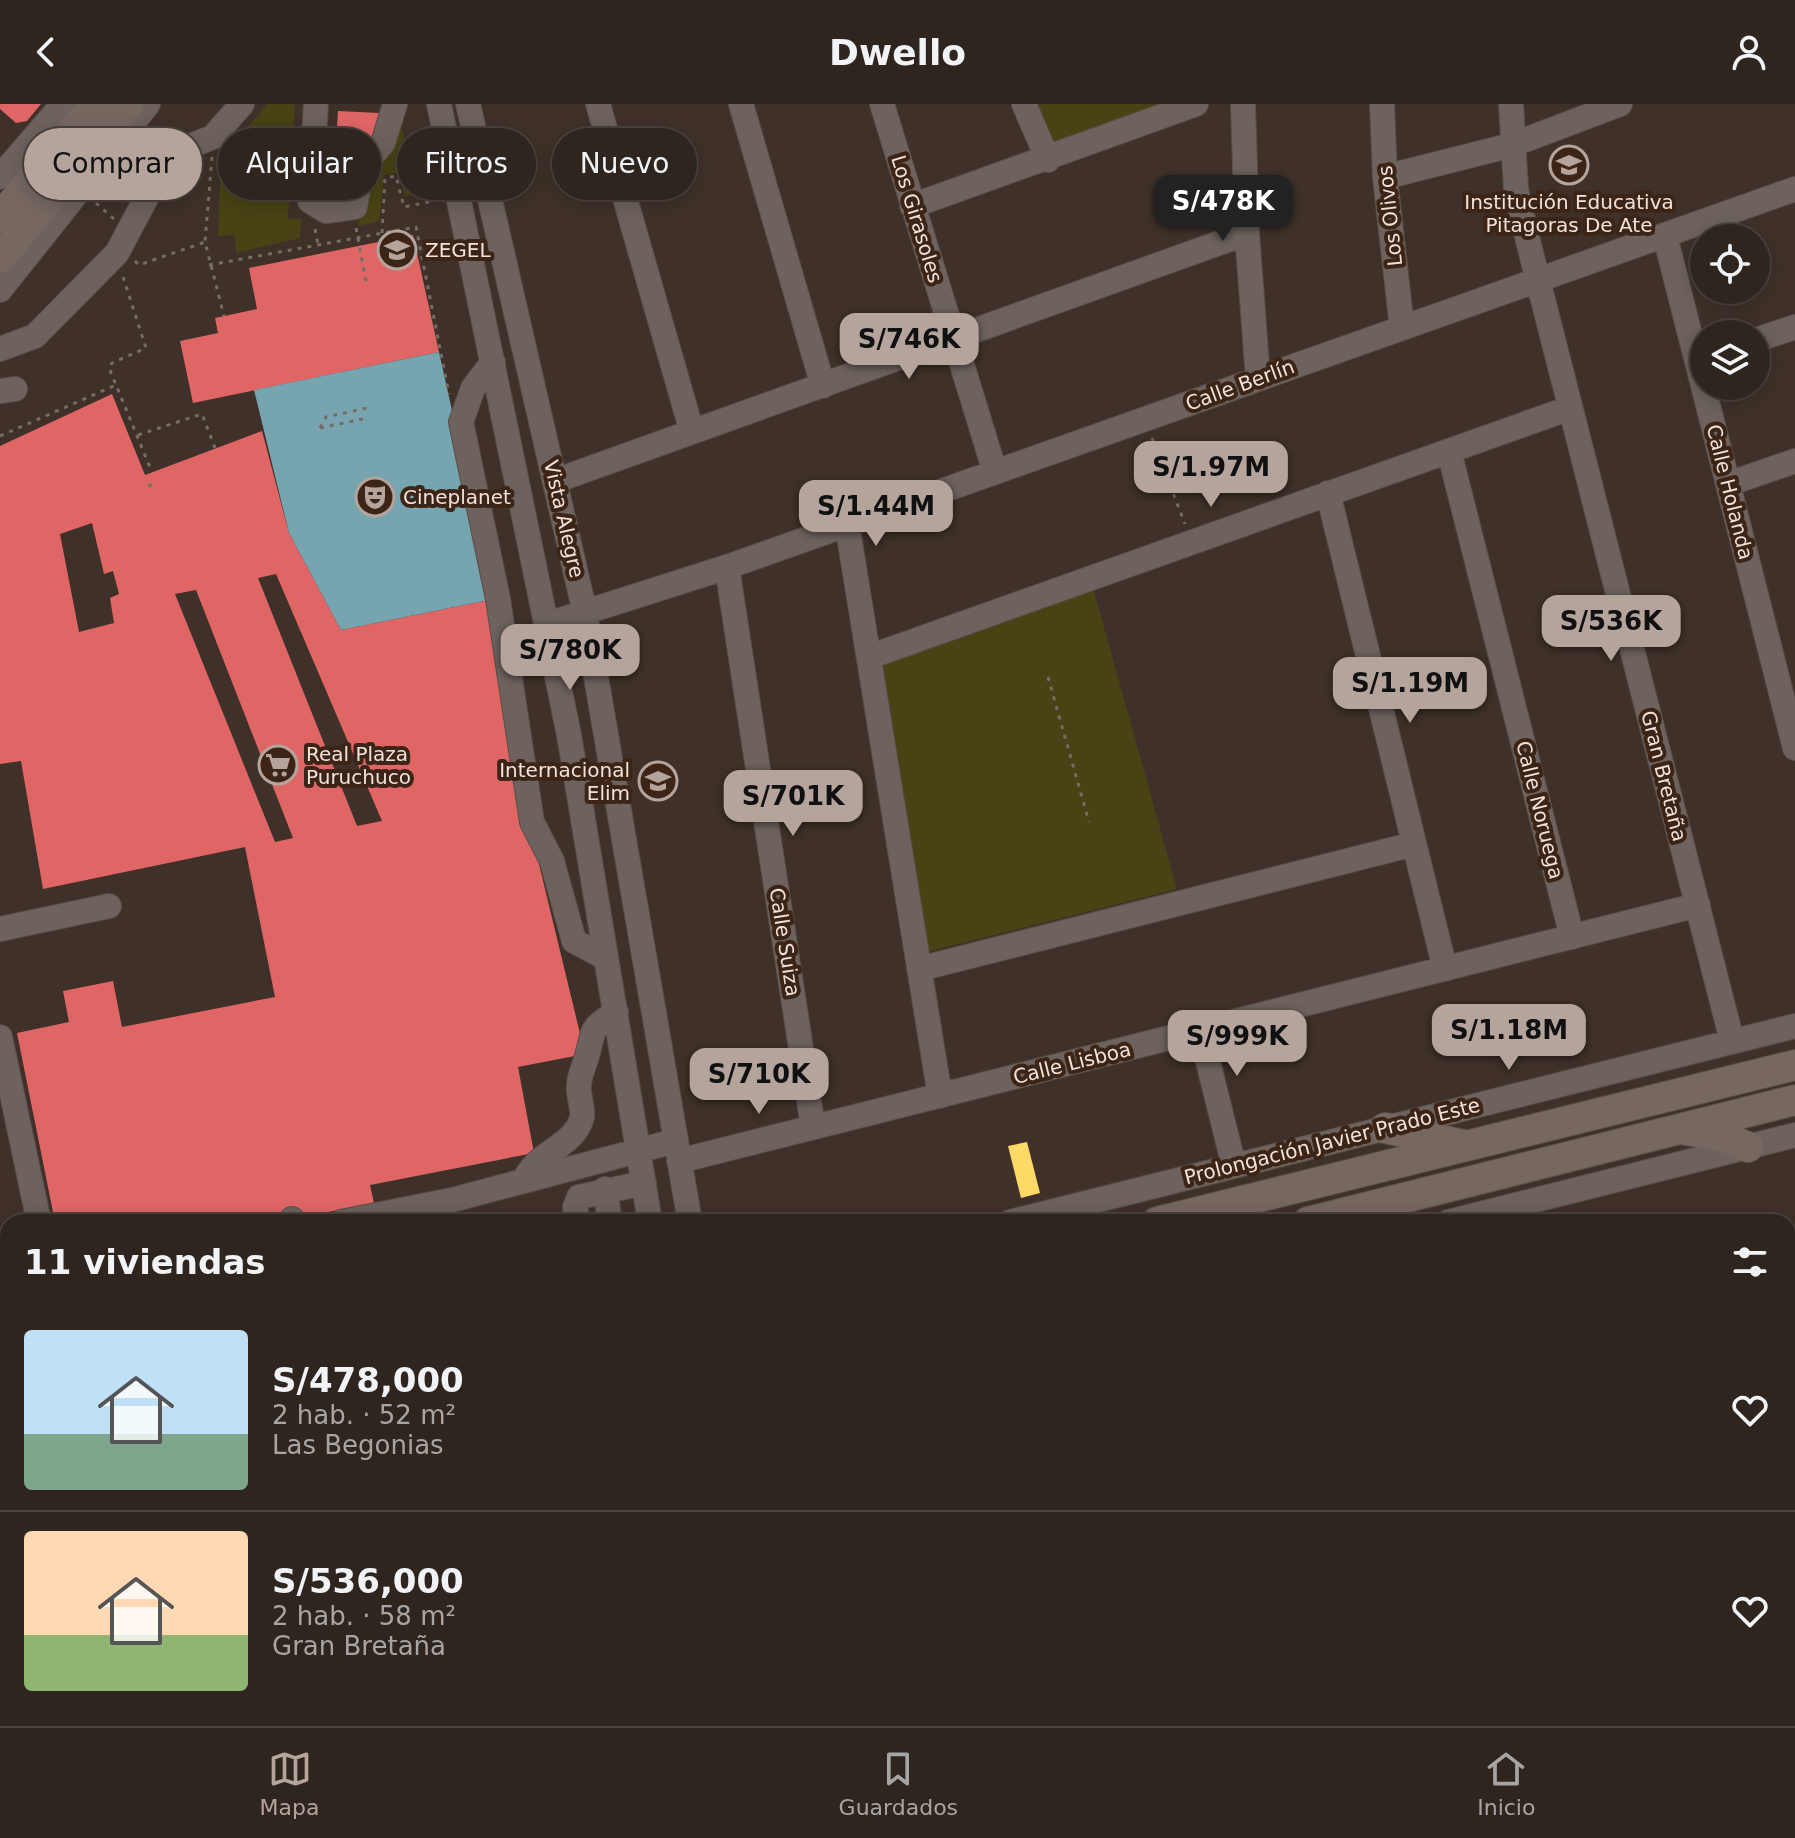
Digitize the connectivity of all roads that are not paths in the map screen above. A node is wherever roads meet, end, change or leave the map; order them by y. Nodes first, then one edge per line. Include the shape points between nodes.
1 (63, 104) edge
2 (95, 104) edge
3 (129, 104) edge
4 (148, 104) edge
5 (242, 104) edge
6 (316, 104) edge
7 (395, 104) edge
8 (439, 104) edge
9 (468, 104) edge
10 (598, 104) edge
11 (741, 104) edge
12 (882, 104) edge
13 (1024, 104) edge
14 (1196, 104) edge
15 (1243, 104) edge
16 (1382, 104) edge
17 (1511, 104) edge
18 (1620, 104) edge
19 (1512, 145) junction
20 (1048, 160) junction
21 (1385, 177) junction
22 (23, 188) edge
23 (1795, 189) edge
24 (912, 206) junction
25 (1247, 233) junction
26 (1665, 236) junction
27 (0, 258) edge
28 (1537, 279) junction
29 (0, 290) edge
30 (1690, 325) edge
31 (1795, 327) edge
32 (1402, 328) junction
33 (1770, 335) edge
34 (953, 340) junction
35 (0, 349) edge
36 (493, 362) junction
37 (1258, 379) junction
38 (823, 386) junction
39 (1709, 400) edge
40 (1570, 408) junction
41 (692, 432) junction
42 (1449, 451) junction
43 (1795, 461) edge
44 (995, 472) junction
45 (555, 481) junction
46 (1728, 484) junction
47 (1328, 493) junction
48 (847, 524) junction
49 (727, 567) junction
50 (585, 613) junction
51 (548, 624) junction
52 (869, 657) junction
53 (605, 718) junction
54 (569, 735) junction
55 (1795, 748) edge
56 (1414, 844) junction
57 (1698, 905) junction
58 (109, 906) dead end
59 (0, 929) edge
60 (1572, 937) junction
61 (606, 958) junction
62 (919, 969) junction
63 (1445, 969) junction
64 (616, 1012) junction
65 (1795, 1026) edge
66 (1200, 1030) junction
67 (0, 1037) edge
68 (1732, 1041) junction
69 (1795, 1065) edge
70 (940, 1096) junction
71 (1795, 1100) edge
72 (813, 1127) junction
73 (1385, 1128) junction
74 (1677, 1129) junction
75 (1795, 1135) edge
76 (1469, 1146) junction
77 (1748, 1147) junction
78 (639, 1149) junction
79 (677, 1151) junction
80 (1234, 1166) junction
81 (524, 1181) junction
82 (644, 1183) junction
83 (605, 1189) junction
84 (454, 1211) edge
85 (1521, 1213) edge
86 (37, 1214) edge
87 (423, 1214) edge
88 (576, 1214) edge
89 (609, 1214) edge
90 (651, 1214) edge
91 (684, 1214) edge
92 (1042, 1214) edge
93 (1190, 1214) edge
94 (1344, 1214) edge

1 - 22 street
2 - 22 main road
3 - 22 main road
4 - 22 street
5 - 35 street via 213,137 163,166 117,253 35,336
6 - 7 street via 310,201 326,211 355,207 362,168 383,143
8 - 36 street, Vista Alegre
9 - 45 street, Vista Alegre
10 - 41 street
11 - 38 street
12 - 24 street, Los Girasoles
13 - 20 street
14 - 20 street
15 - 25 street
16 - 21 street, Los Olivos
17 - 19 street, Gran Bretaña
18 - 19 street
19 - 21 street
19 - 28 street, Gran Bretaña via 1516,189
20 - 24 street
21 - 32 street, Los Olivos
22 - 27 main road
22 - 29 street
23 - 26 street, Calle Berlín
24 - 34 street, Los Girasoles
25 - 34 street
25 - 37 street
26 - 28 street, Calle Berlín
26 - 30 street, Calle Holanda
28 - 32 street, Calle Berlín
28 - 40 street, Gran Bretaña
31 - 33 street
32 - 37 street, Calle Berlín
34 - 38 street
34 - 44 street, Los Girasoles
36 - 51 street, Vista Alegre
36 - 61 street via 473,388 461,422 498,599 532,822 552,861 574,941
37 - 44 street, Calle Berlín
38 - 41 street
39 - 46 street, Calle Holanda
40 - 42 street
40 - 57 street, Gran Bretaña
41 - 45 street
42 - 47 street
42 - 60 street, Calle Noruega
43 - 46 street
44 - 48 street, Calle Berlín
45 - 50 street, Vista Alegre
46 - 55 street, Calle Holanda
47 - 52 street
47 - 56 street
48 - 49 street, Calle Berlín
48 - 52 street
49 - 50 street, Calle Berlín
49 - 72 street, Calle Suiza
50 - 51 street, Calle Berlín
50 - 53 street, Vista Alegre
51 - 54 street, Vista Alegre
52 - 62 street
53 - 54 street via 581,714
53 - 79 street, Vista Alegre
54 - 61 street, Vista Alegre
56 - 62 street
56 - 63 street
57 - 60 street, Calle Lisboa
57 - 68 street, Gran Bretaña
58 - 59 street
60 - 63 street, Calle Lisboa
61 - 64 street, Vista Alegre
62 - 70 street
63 - 66 street, Calle Lisboa
64 - 78 street, Vista Alegre
64 - 81 street via 596,1026 587,1046 579,1071 582,1116 574,1135 530,1166
65 - 68 street, Prolongación Javier Prado Este
66 - 70 street, Calle Lisboa
66 - 80 street
67 - 86 street
68 - 73 street, Prolongación Javier Prado Este
69 - 76 main road, Prolongación Javier Prado Este
70 - 72 street, Calle Lisboa
71 - 74 main road
72 - 79 street, Calle Lisboa
73 - 76 main road
73 - 80 street, Prolongación Javier Prado Este
74 - 77 main road via 1721,1136
74 - 94 main road
75 - 77 street
76 - 93 main road, Prolongación Javier Prado Este
77 - 85 street
78 - 79 street, Calle Lisboa
78 - 81 street, Calle Lisboa
78 - 82 street, Vista Alegre
79 - 91 street, Vista Alegre
80 - 92 street, Prolongación Javier Prado Este
81 - 84 street, Calle Lisboa
82 - 83 street
82 - 90 street, Vista Alegre
83 - 88 street via 579,1197
83 - 89 street
84 - 87 street, Calle Lisboa

